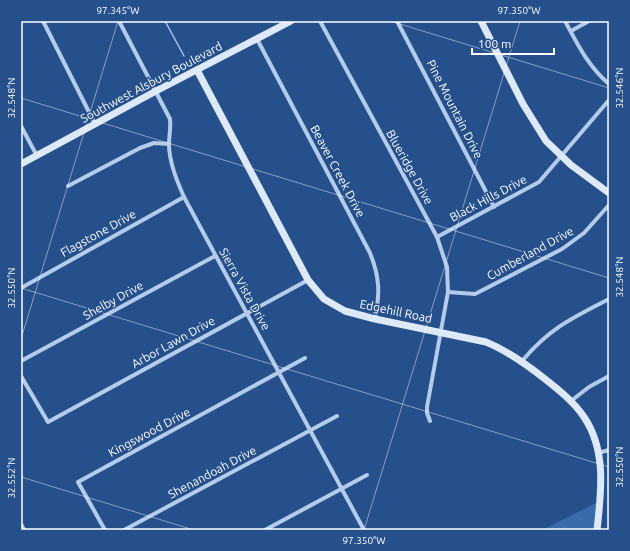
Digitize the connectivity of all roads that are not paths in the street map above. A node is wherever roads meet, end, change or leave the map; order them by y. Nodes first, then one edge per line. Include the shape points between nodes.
1 (43, 21) edge
2 (118, 21) edge
3 (292, 21) edge
4 (320, 21) edge
5 (397, 21) edge
6 (481, 21) edge
7 (565, 21) edge
8 (589, 21) edge
9 (571, 31) junction
10 (257, 39) junction
11 (197, 70) junction
12 (609, 84) edge
13 (156, 91) junction
14 (609, 100) edge
15 (95, 124) junction
16 (21, 126) edge
17 (169, 144) junction
18 (37, 156) junction
19 (562, 157) junction
20 (21, 164) edge
21 (68, 186) dead end
22 (609, 193) edge
23 (184, 197) junction
24 (609, 205) edge
25 (494, 207) junction
26 (437, 237) junction
27 (215, 256) junction
28 (308, 280) junction
29 (21, 288) edge
30 (448, 292) junction
31 (609, 299) edge
32 (248, 312) junction
33 (375, 319) junction
34 (442, 332) junction
35 (305, 358) dead end
36 (21, 361) edge
37 (522, 361) junction
38 (279, 373) junction
39 (21, 376) edge
40 (609, 376) edge
41 (571, 401) junction
42 (337, 416) dead end
43 (430, 421) dead end
44 (310, 431) junction
45 (609, 450) edge
46 (598, 453) junction
47 (367, 475) dead end
48 (341, 489) junction
49 (21, 524) edge
50 (272, 528) edge
51 (24, 530) edge
52 (105, 530) edge
53 (124, 530) edge
54 (265, 530) edge
55 (364, 530) edge
56 (597, 530) edge

1 - 15 street
2 - 13 street, Sierra Vista Drive
3 - 10 street, Southwest Alsbury Boulevard
4 - 26 street, Blueridge Drive
5 - 25 street, Pine Mountain Drive
6 - 19 street via 535,124 546,141
7 - 9 street
8 - 9 street
9 - 12 street via 586,59
10 - 11 street, Southwest Alsbury Boulevard
10 - 33 street, Beaver Creek Drive via 370,253 377,270 379,287
11 - 13 street, Southwest Alsbury Boulevard
11 - 28 street, Edgehill Road
13 - 15 street, Southwest Alsbury Boulevard
13 - 17 street, Sierra Vista Drive via 170,119
14 - 19 street, Black Hills Drive
15 - 18 street, Southwest Alsbury Boulevard
16 - 18 street
17 - 21 street via 154,143 140,148
17 - 23 street, Sierra Vista Drive via 177,181
18 - 20 street, Southwest Alsbury Boulevard
19 - 22 street
19 - 25 street, Black Hills Drive via 538,182
23 - 27 street, Sierra Vista Drive
23 - 29 street, Flagstone Drive
24 - 30 street, Cumberland Drive via 584,233 562,249 475,294
25 - 26 street, Black Hills Drive
26 - 30 street, Blueridge Drive via 447,267
27 - 32 street, Sierra Vista Drive
27 - 36 street, Shelby Drive
28 - 32 street, Arbor Lawn Drive
28 - 33 street, Edgehill Road via 324,299 332,304 345,311
30 - 34 street, Blueridge Drive
31 - 37 street via 556,328
32 - 38 street, Sierra Vista Drive
32 - 39 street, Arbor Lawn Drive via 48,422
33 - 34 street, Edgehill Road
34 - 37 street, Edgehill Road via 486,342
34 - 43 street, Blueridge Drive via 427,407
35 - 38 street
37 - 41 street, Edgehill Road
38 - 44 street, Sierra Vista Drive
38 - 52 street, Kingswood Drive via 78,482
40 - 41 street
41 - 46 street, Edgehill Road via 591,428
42 - 44 street, Shenandoah Drive
44 - 48 street, Sierra Vista Drive
44 - 53 street, Shenandoah Drive
45 - 46 street
46 - 56 street, Edgehill Road via 602,478
47 - 48 street
48 - 50 street
48 - 55 street, Sierra Vista Drive
49 - 51 street
50 - 54 street

